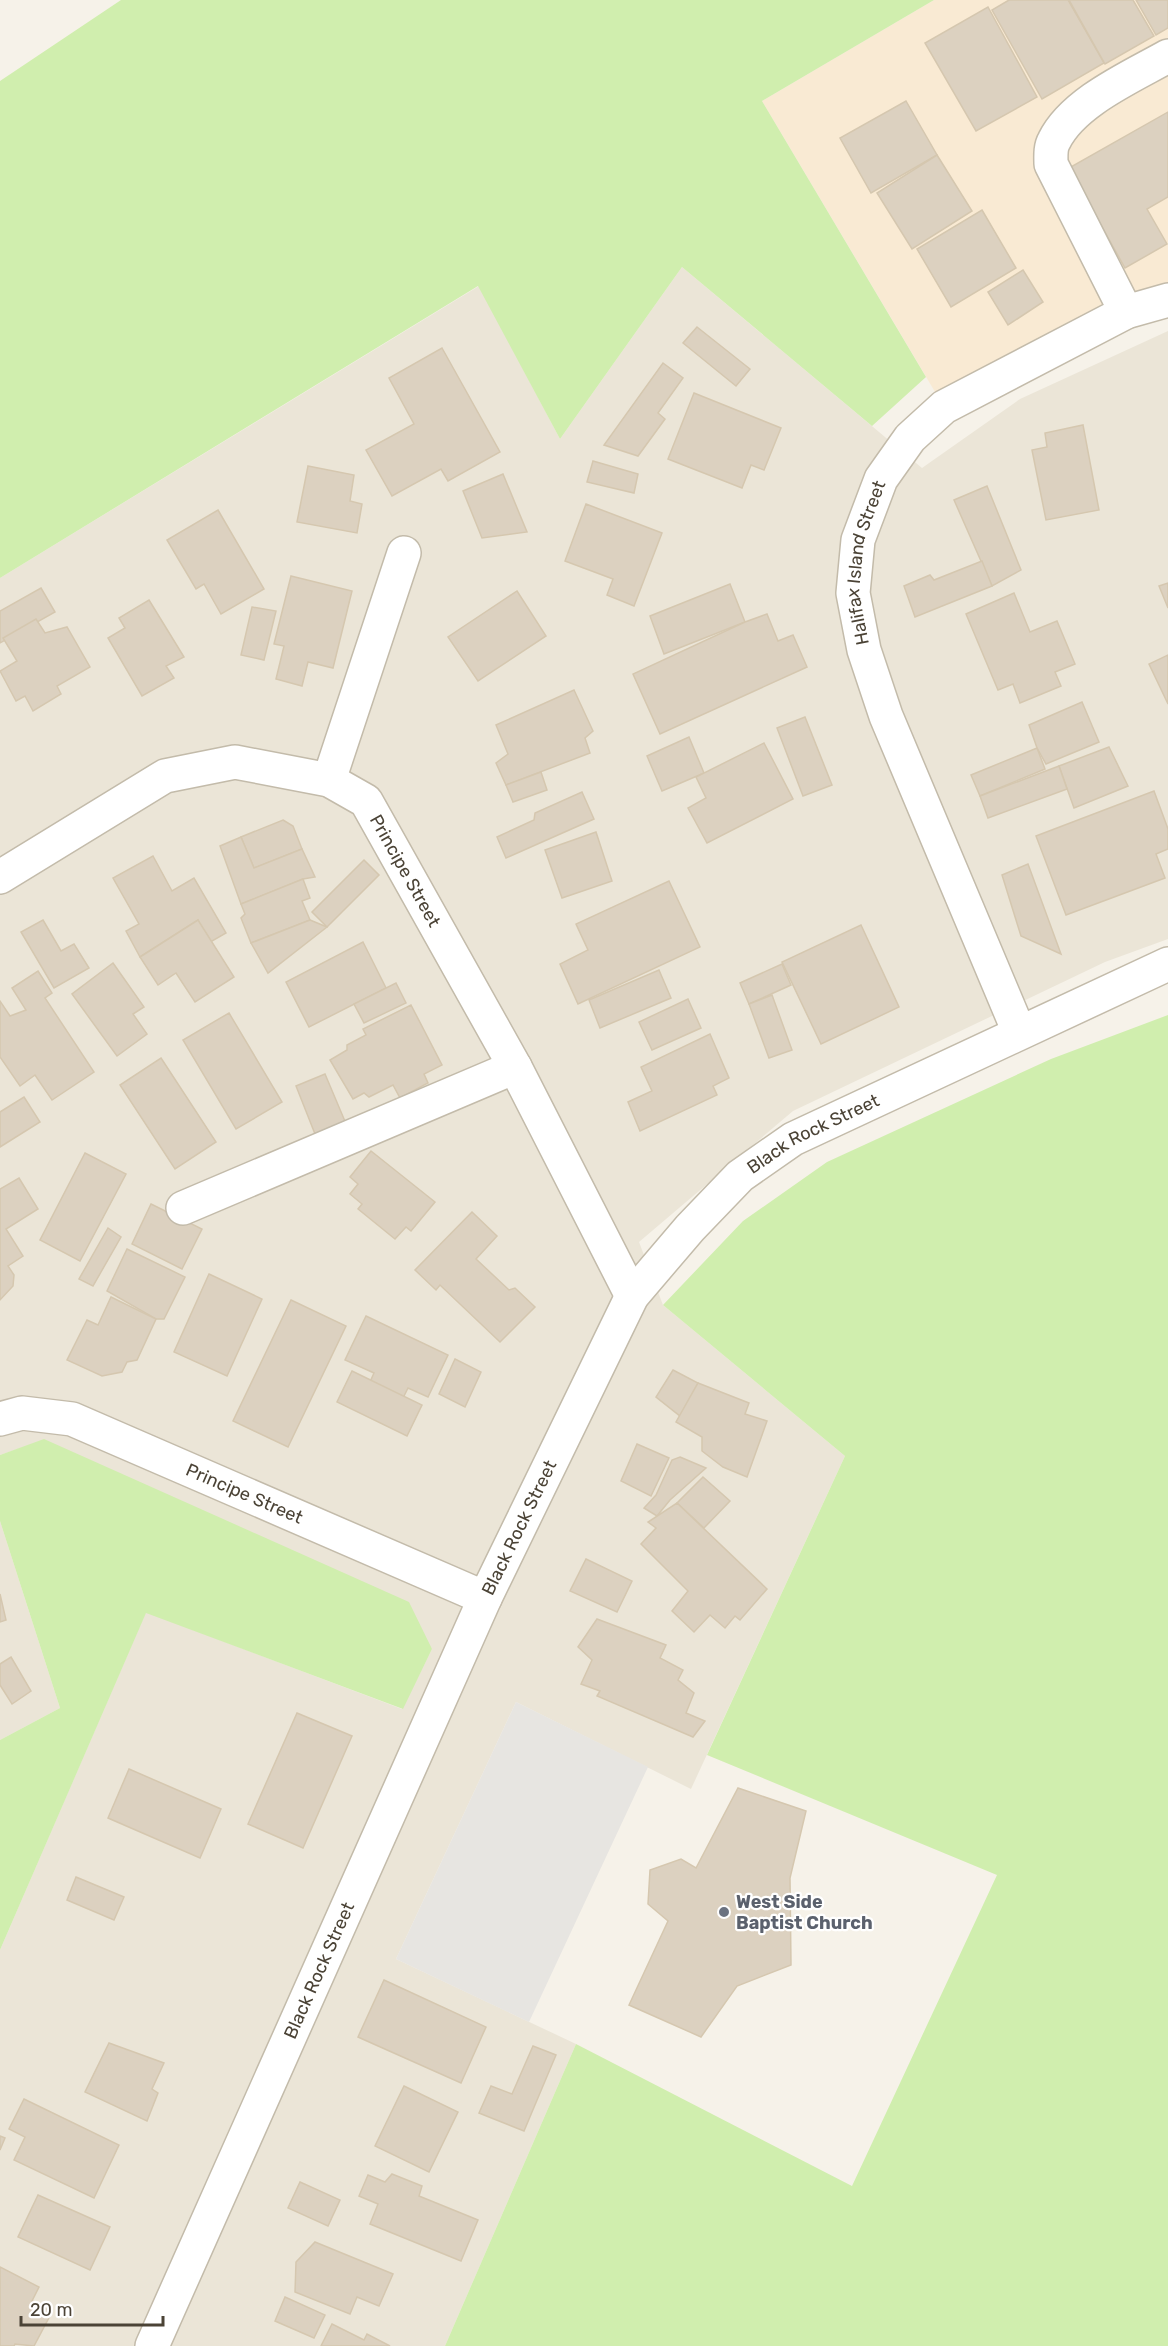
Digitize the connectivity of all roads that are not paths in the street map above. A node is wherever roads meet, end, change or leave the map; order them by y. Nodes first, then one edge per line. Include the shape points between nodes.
1 (1168, 56) edge
2 (1168, 300) edge
3 (1126, 312) junction
4 (404, 553) dead end
5 (329, 780) junction
6 (0, 877) edge
7 (1168, 964) edge
8 (1019, 1032) junction
9 (515, 1066) junction
10 (183, 1208) dead end
11 (632, 1296) junction
12 (0, 1419) edge
13 (485, 1598) junction
14 (152, 2346) edge

1 - 3 street via 1108,90 1066,121 1052,143 1051,164
2 - 3 street, Halifax Island Street
3 - 8 street, Halifax Island Street via 944,407 910,438 881,479 858,540 853,593 864,650 886,716
4 - 5 street
5 - 6 street, Principe Street via 235,762 165,776
5 - 9 street, Principe Street via 366,801
7 - 8 street, Black Rock Street
8 - 11 street, Black Rock Street via 793,1139 740,1176
9 - 10 street
9 - 11 street, Principe Street
11 - 13 street, Black Rock Street
12 - 13 street, Principe Street via 22,1413 72,1419
13 - 14 street, Black Rock Street

